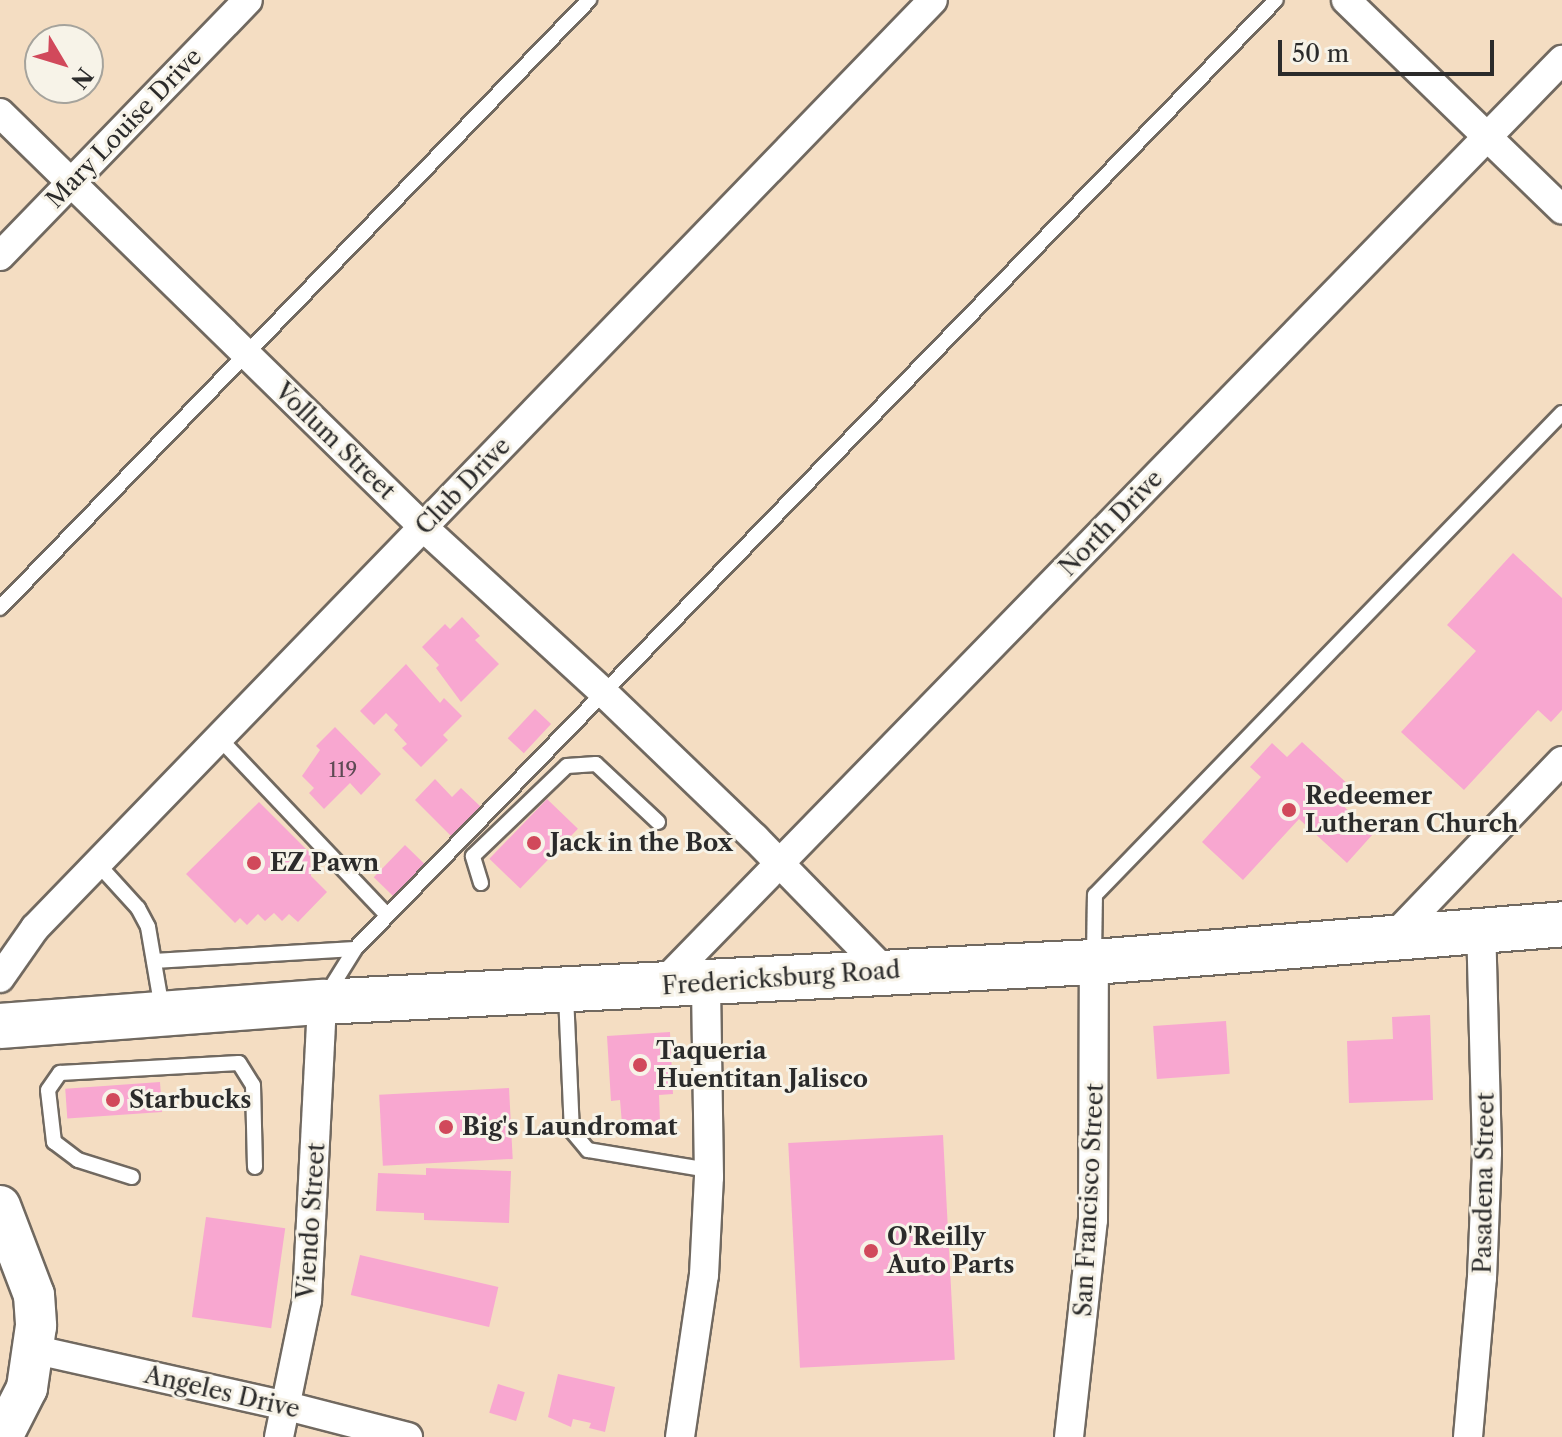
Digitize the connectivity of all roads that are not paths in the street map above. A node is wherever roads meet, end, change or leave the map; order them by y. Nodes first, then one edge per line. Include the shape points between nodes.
1 (248, 0) edge
2 (589, 0) edge
3 (933, 0) edge
4 (1276, 0) edge
5 (1346, 0) edge
6 (1562, 60) edge
7 (0, 113) edge
8 (1488, 137) junction
9 (71, 182) junction
10 (1562, 209) edge
11 (0, 256) edge
12 (244, 352) junction
13 (1562, 413) edge
14 (423, 527) junction
15 (0, 608) edge
16 (602, 691) junction
17 (219, 738) junction
18 (1562, 761) edge
19 (658, 822) dead end
20 (781, 862) junction
21 (97, 863) junction
22 (481, 883) dead end
23 (387, 915) junction
24 (1562, 924) edge
25 (1481, 929) junction
26 (1393, 937) junction
27 (355, 949) junction
28 (154, 961) junction
29 (1094, 962) junction
30 (885, 971) junction
31 (0, 978) edge
32 (706, 984) junction
33 (660, 986) junction
34 (565, 990) junction
35 (322, 1002) junction
36 (163, 1013) junction
37 (0, 1026) edge
38 (255, 1167) dead end
39 (709, 1170) junction
40 (132, 1177) dead end
41 (0, 1206) edge
42 (36, 1350) junction
43 (287, 1406) junction
44 (2, 1437) edge
45 (279, 1437) edge
46 (408, 1437) edge
47 (680, 1437) edge
48 (1069, 1437) edge
49 (1468, 1437) edge

1 - 9 street, Mary Louise Drive
2 - 12 lane
3 - 14 street, Club Drive
4 - 16 lane
5 - 8 street
6 - 8 street, North Drive
7 - 9 street, Vollum Street
8 - 10 street
8 - 20 street, North Drive
9 - 11 street, Mary Louise Drive
9 - 12 street, Vollum Street
12 - 14 street, Vollum Street
12 - 15 lane
13 - 29 lane via 1095,895
14 - 16 street, Vollum Street
14 - 17 street, Club Drive
16 - 20 street, Vollum Street
16 - 23 lane
17 - 21 street, Club Drive
17 - 23 lane
18 - 26 street
19 - 22 lane via 596,764 567,766 473,856
20 - 30 street, Vollum Street
20 - 33 street, North Drive
21 - 28 lane via 138,908 148,927
21 - 31 street, Club Drive via 35,928
23 - 27 lane
24 - 25 main road, Fredericksburg Road
25 - 26 main road, Fredericksburg Road
25 - 49 street, Pasadena Street via 1487,1152
26 - 29 main road, Fredericksburg Road
27 - 28 lane
27 - 35 lane
28 - 36 lane
29 - 30 main road, Fredericksburg Road
29 - 48 street, San Francisco Street via 1093,1220
30 - 32 main road, Fredericksburg Road
32 - 33 main road, Fredericksburg Road
32 - 39 street
33 - 34 main road, Fredericksburg Road
34 - 35 main road, Fredericksburg Road
34 - 39 lane via 572,1131 588,1150
35 - 36 main road, Fredericksburg Road
35 - 43 street, Viendo Street via 308,1285
36 - 37 main road, Fredericksburg Road
38 - 40 lane via 253,1085 239,1063 60,1073 48,1090 54,1142 78,1160
39 - 47 street via 704,1275
41 - 42 main road via 34,1295
42 - 43 street, Angeles Drive
42 - 44 main road via 27,1388
43 - 45 street, Viendo Street
43 - 46 street, Angeles Drive

